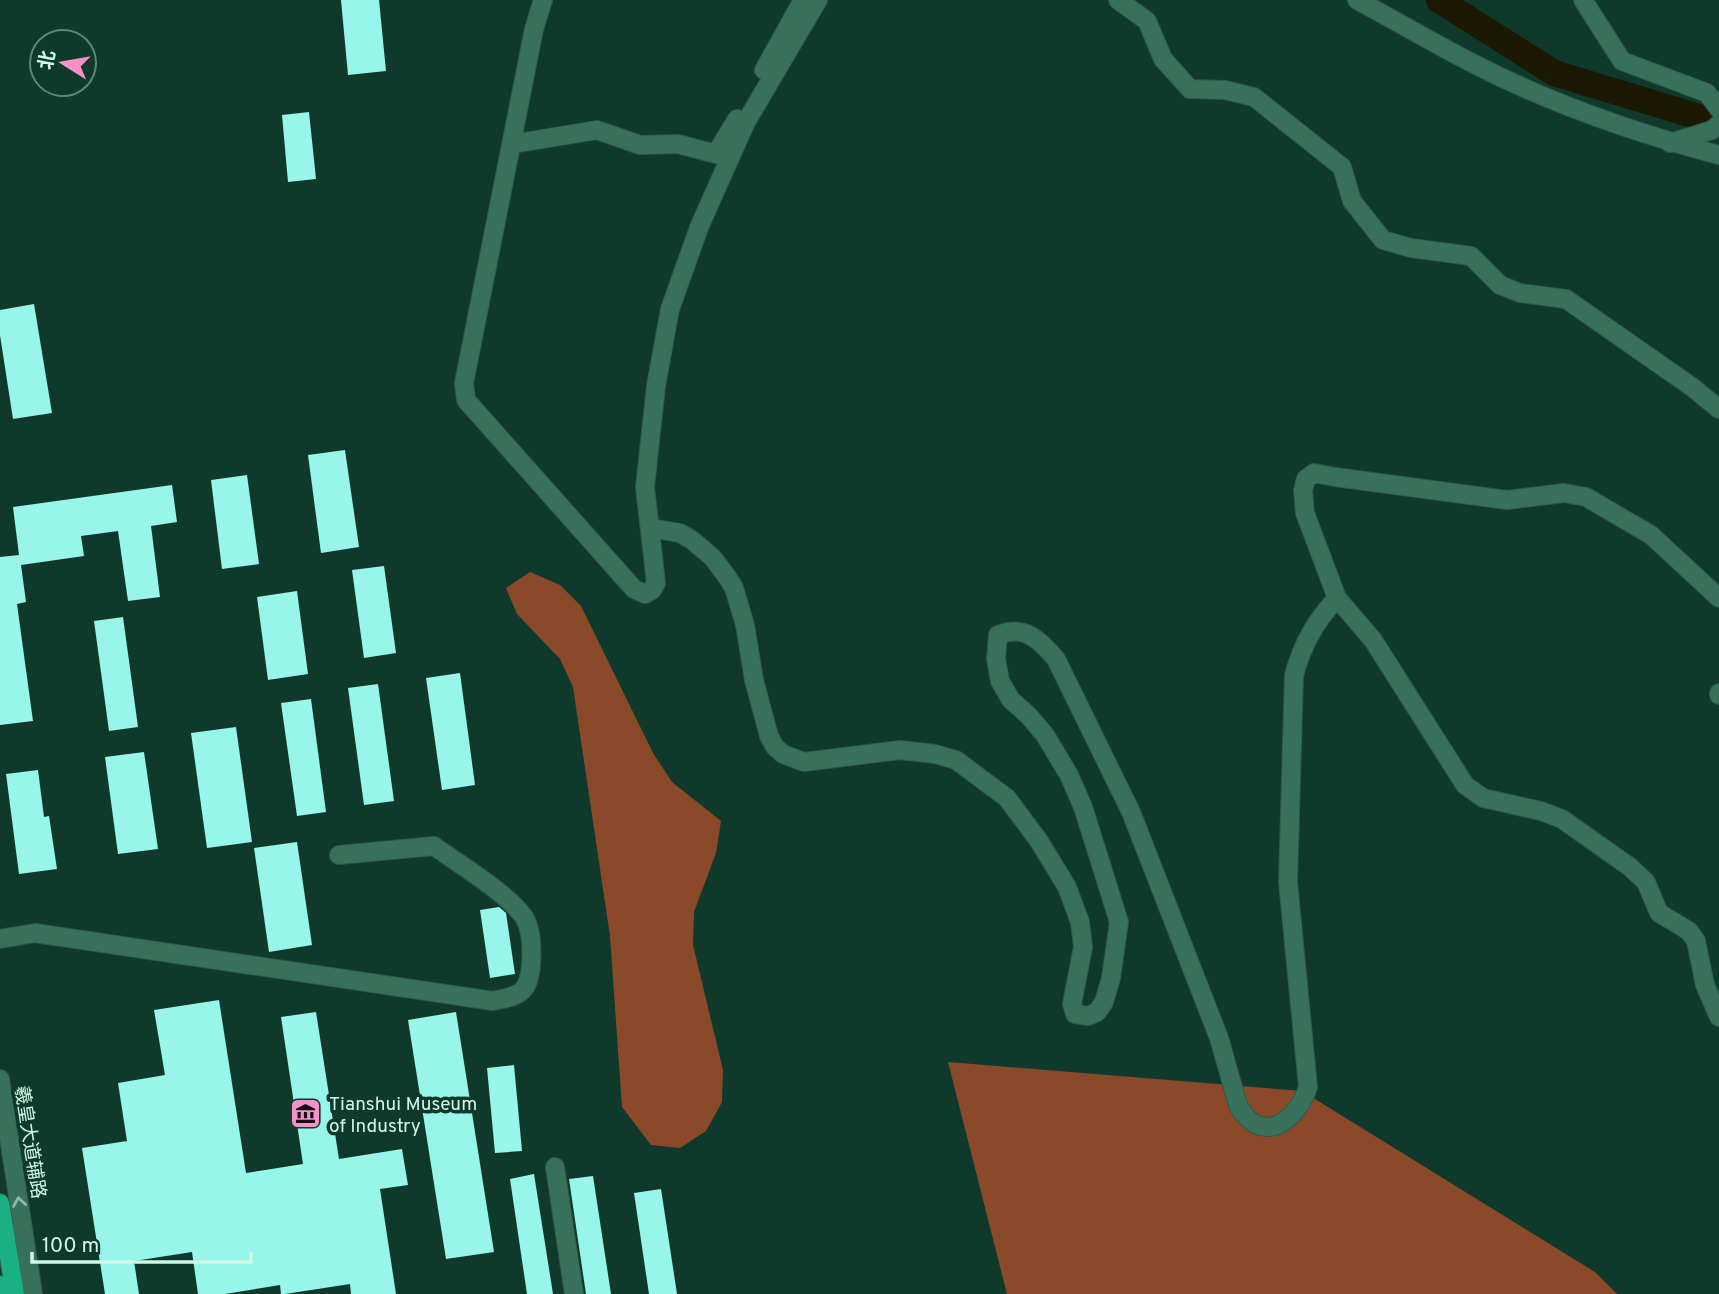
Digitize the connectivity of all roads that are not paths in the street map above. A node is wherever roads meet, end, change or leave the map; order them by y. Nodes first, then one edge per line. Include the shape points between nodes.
1 (543, 0) edge
2 (803, 0) edge
3 (818, 0) edge
4 (1118, 0) edge
5 (1357, 0) edge
6 (1583, 0) edge
7 (1713, 93) edge
8 (1718, 120) edge
9 (1670, 142) junction
10 (512, 144) junction
11 (1719, 155) edge
12 (1719, 408) edge
13 (650, 528) junction
14 (1337, 598) junction
15 (1719, 598) edge
16 (339, 855) dead end
17 (0, 939) edge
18 (1719, 1017) edge
19 (0, 1079) edge
20 (555, 1167) dead end
21 (0, 1203) edge
22 (0, 1285) edge
23 (1, 1294) edge
24 (15, 1294) edge
25 (33, 1294) edge
26 (574, 1294) edge

1 - 10 street
2 - 10 street via 716,155 678,144 640,145 597,130
3 - 13 street via 747,122 700,225 670,309 645,487
4 - 12 street via 1147,21 1163,59 1191,89 1254,97 1342,167 1352,201 1383,240 1471,256 1500,285 1520,293 1566,299
5 - 9 street via 1476,65 1592,116
6 - 7 street via 1622,61
7 - 8 street
8 - 9 street
9 - 11 street
10 - 13 street via 464,383 466,400 641,593 649,593 656,583
13 - 14 street via 692,540 728,578 745,625 769,736 783,754 804,762 900,750 935,754 957,760 1007,798 1072,898 1083,947 1072,1004 1075,1014 1088,1016 1097,1012 1108,990 1119,922 1069,775 1045,735 1004,692 996,659 998,635 1009,631 1041,641 1056,659 1130,812 1219,1038 1238,1105 1244,1115 1262,1125 1283,1124 1293,1116 1308,1087 1288,882 1294,675 1318,619
14 - 15 street via 1305,513 1303,490 1314,473 1507,500 1564,493 1586,497 1651,535
14 - 18 street via 1373,640 1465,785 1483,798 1562,819 1646,882 1659,913 1689,931 1696,941 1705,985
16 - 17 street via 434,846 526,919 531,942 528,985 518,996 493,1001 35,933
25 -> 19 street, 羲皇大道辅路
20 - 26 street
21 - 24 main road
22 - 23 main road

